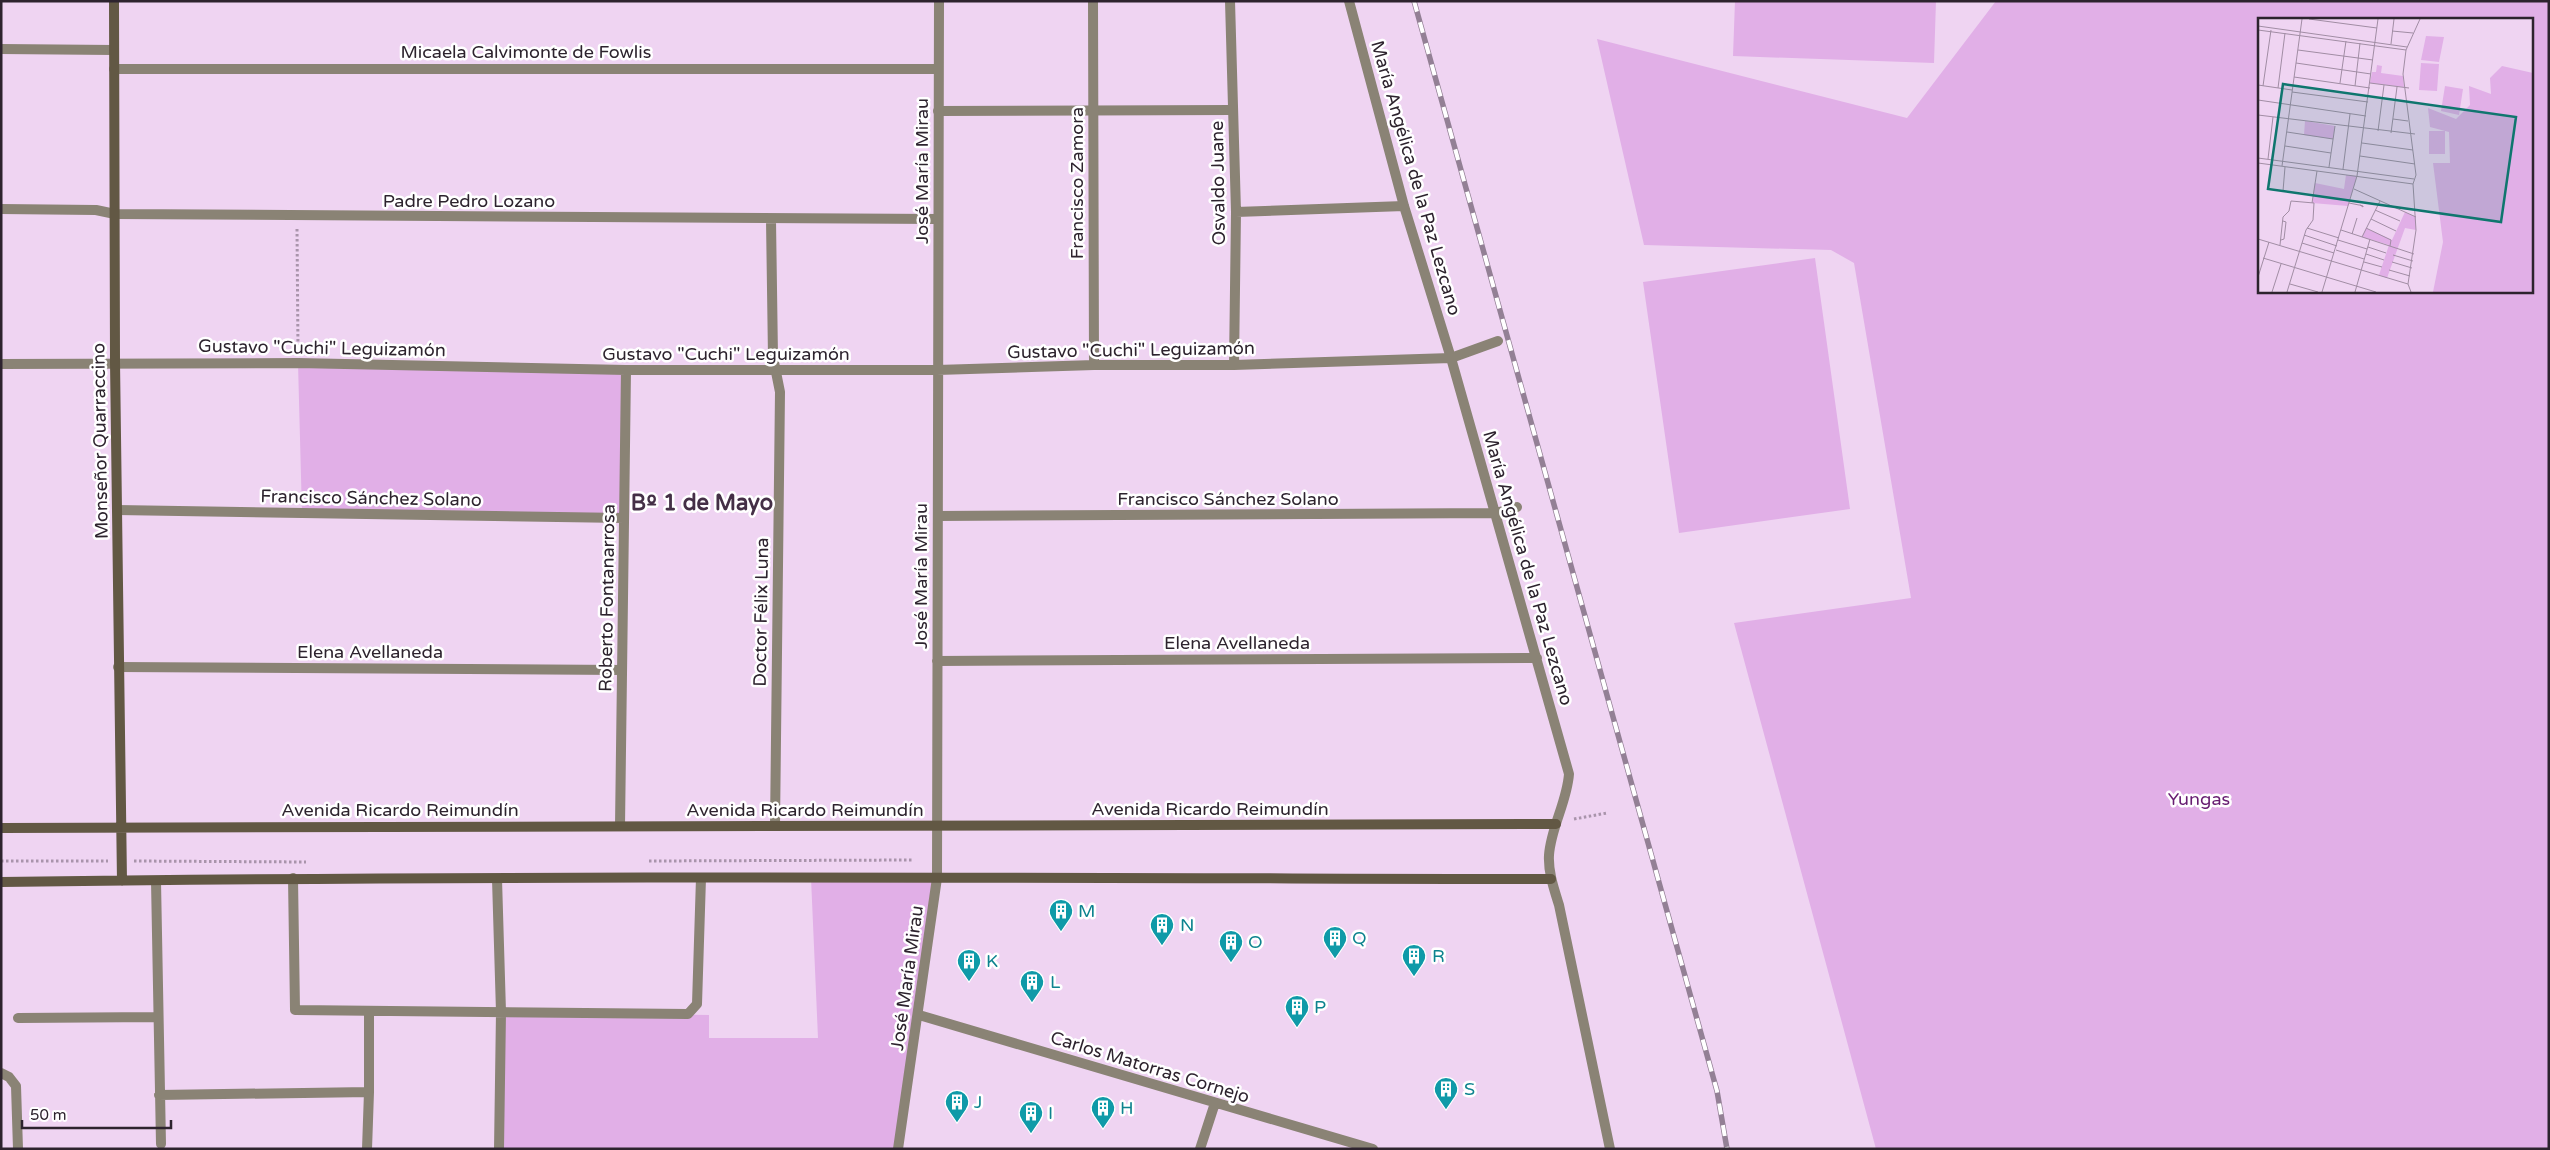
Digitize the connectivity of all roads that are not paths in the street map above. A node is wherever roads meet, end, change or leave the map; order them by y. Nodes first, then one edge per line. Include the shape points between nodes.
1 (114, 1) edge
2 (939, 1) edge
3 (1093, 1) edge
4 (1230, 1) edge
5 (1349, 1) edge
6 (1, 49) edge
7 (114, 50) junction
8 (114, 69) junction
9 (938, 69) junction
10 (1232, 110) junction
11 (938, 111) junction
12 (1094, 111) junction
13 (1404, 206) junction
14 (1, 209) edge
15 (1236, 212) junction
16 (115, 214) junction
17 (938, 219) junction
18 (771, 220) junction
19 (1498, 341) dead end
20 (1451, 358) junction
21 (115, 362) junction
22 (1, 364) edge
23 (1094, 365) junction
24 (1234, 365) junction
25 (626, 370) junction
26 (937, 370) junction
27 (776, 372) junction
28 (1517, 507) dead end
29 (117, 510) junction
30 (1496, 513) junction
31 (938, 516) junction
32 (624, 518) junction
33 (1537, 658) junction
34 (937, 661) junction
35 (118, 666) junction
36 (622, 670) junction
37 (1556, 824) junction
38 (620, 826) junction
39 (775, 826) junction
40 (939, 826) junction
41 (1, 828) edge
42 (120, 828) junction
43 (293, 878) junction
44 (701, 878) junction
45 (937, 878) junction
46 (497, 879) junction
47 (1551, 879) junction
48 (122, 880) junction
49 (156, 881) junction
50 (1, 882) edge
51 (369, 1012) junction
52 (500, 1012) junction
53 (919, 1014) junction
54 (158, 1017) junction
55 (18, 1018) dead end
56 (1, 1073) edge
57 (370, 1092) junction
58 (159, 1095) junction
59 (1215, 1103) junction
60 (161, 1144) dead end
61 (18, 1149) edge
62 (367, 1149) edge
63 (499, 1149) edge
64 (898, 1149) edge
65 (1200, 1149) edge
66 (1373, 1149) edge
67 (1610, 1149) edge

1 - 7 street, Monseñor Quarraccino
2 - 9 street, José María Mirau
3 - 12 street, Francisco Zamora
4 - 10 street, Osvaldo Juane
5 - 13 street, María Angélica de la Paz Lezcano
6 - 7 street
7 - 8 street, Monseñor Quarraccino
8 - 9 street, Micaela Calvimonte de Fowlis
8 - 16 street, Monseñor Quarraccino
9 - 11 street, José María Mirau
10 - 12 street
10 - 15 street, Osvaldo Juane
11 - 12 street
11 - 17 street, José María Mirau
12 - 23 street, Francisco Zamora
13 - 15 street
13 - 20 street, María Angélica de la Paz Lezcano
14 - 16 street, Padre Pedro Lozano via 96,210
15 - 24 street, Osvaldo Juane
16 - 18 street, Padre Pedro Lozano
16 - 21 street, Monseñor Quarraccino
17 - 18 street, Padre Pedro Lozano
17 - 26 street, José María Mirau
18 - 27 street, Doctor Félix Luna via 773,357
19 - 20 street, Gustavo "Cuchi" Leguizamón
20 - 24 street, Gustavo "Cuchi" Leguizamón
20 - 30 street, María Angélica de la Paz Lezcano
21 - 22 street, Gustavo "Cuchi" Leguizamón
21 - 25 street, Gustavo "Cuchi" Leguizamón
21 - 29 street, Monseñor Quarraccino
23 - 24 street, Gustavo "Cuchi" Leguizamón
23 - 26 street, Gustavo "Cuchi" Leguizamón
25 - 27 street, Gustavo "Cuchi" Leguizamón
25 - 32 street, Roberto Fontanarrosa
26 - 27 street, Gustavo "Cuchi" Leguizamón
26 - 31 street, José María Mirau
27 - 39 street, Doctor Félix Luna via 780,392
28 - 30 street, Francisco Sánchez Solano
29 - 32 street, Francisco Sánchez Solano
29 - 35 street, Monseñor Quarraccino
30 - 31 street, Francisco Sánchez Solano
30 - 33 street, María Angélica de la Paz Lezcano
31 - 34 street, José María Mirau
32 - 36 street, Roberto Fontanarrosa
33 - 34 street, Elena Avellaneda
33 - 37 street, María Angélica de la Paz Lezcano via 1569,774 1568,789
34 - 40 street, José María Mirau
35 - 36 street, Elena Avellaneda
35 - 42 street, Monseñor Quarraccino
36 - 38 street, Roberto Fontanarrosa
37 - 40 street, Avenida Ricardo Reimundín
37 - 47 street, María Angélica de la Paz Lezcano via 1549,856
38 - 39 street, Avenida Ricardo Reimundín
38 - 42 street, Avenida Ricardo Reimundín
39 - 40 street, Avenida Ricardo Reimundín
40 - 45 street, José María Mirau
41 - 42 street, Avenida Ricardo Reimundín
42 - 48 street, Monseñor Quarraccino
43 - 46 street
43 - 49 street
43 - 51 street via 295,1010
44 - 45 street
44 - 46 street
44 - 52 street via 698,1004 688,1014
45 - 47 street
45 - 53 street, José María Mirau
46 - 52 street
47 - 67 street, María Angélica de la Paz Lezcano
48 - 49 street
48 - 50 street
49 - 54 street
51 - 52 street
51 - 57 street
52 - 63 street
53 - 59 street, Carlos Matorras Cornejo
53 - 64 street, José María Mirau
54 - 55 street
54 - 58 street
56 - 61 street via 16,1086
57 - 58 street
57 - 62 street
58 - 60 street
59 - 65 street
59 - 66 street, Carlos Matorras Cornejo

